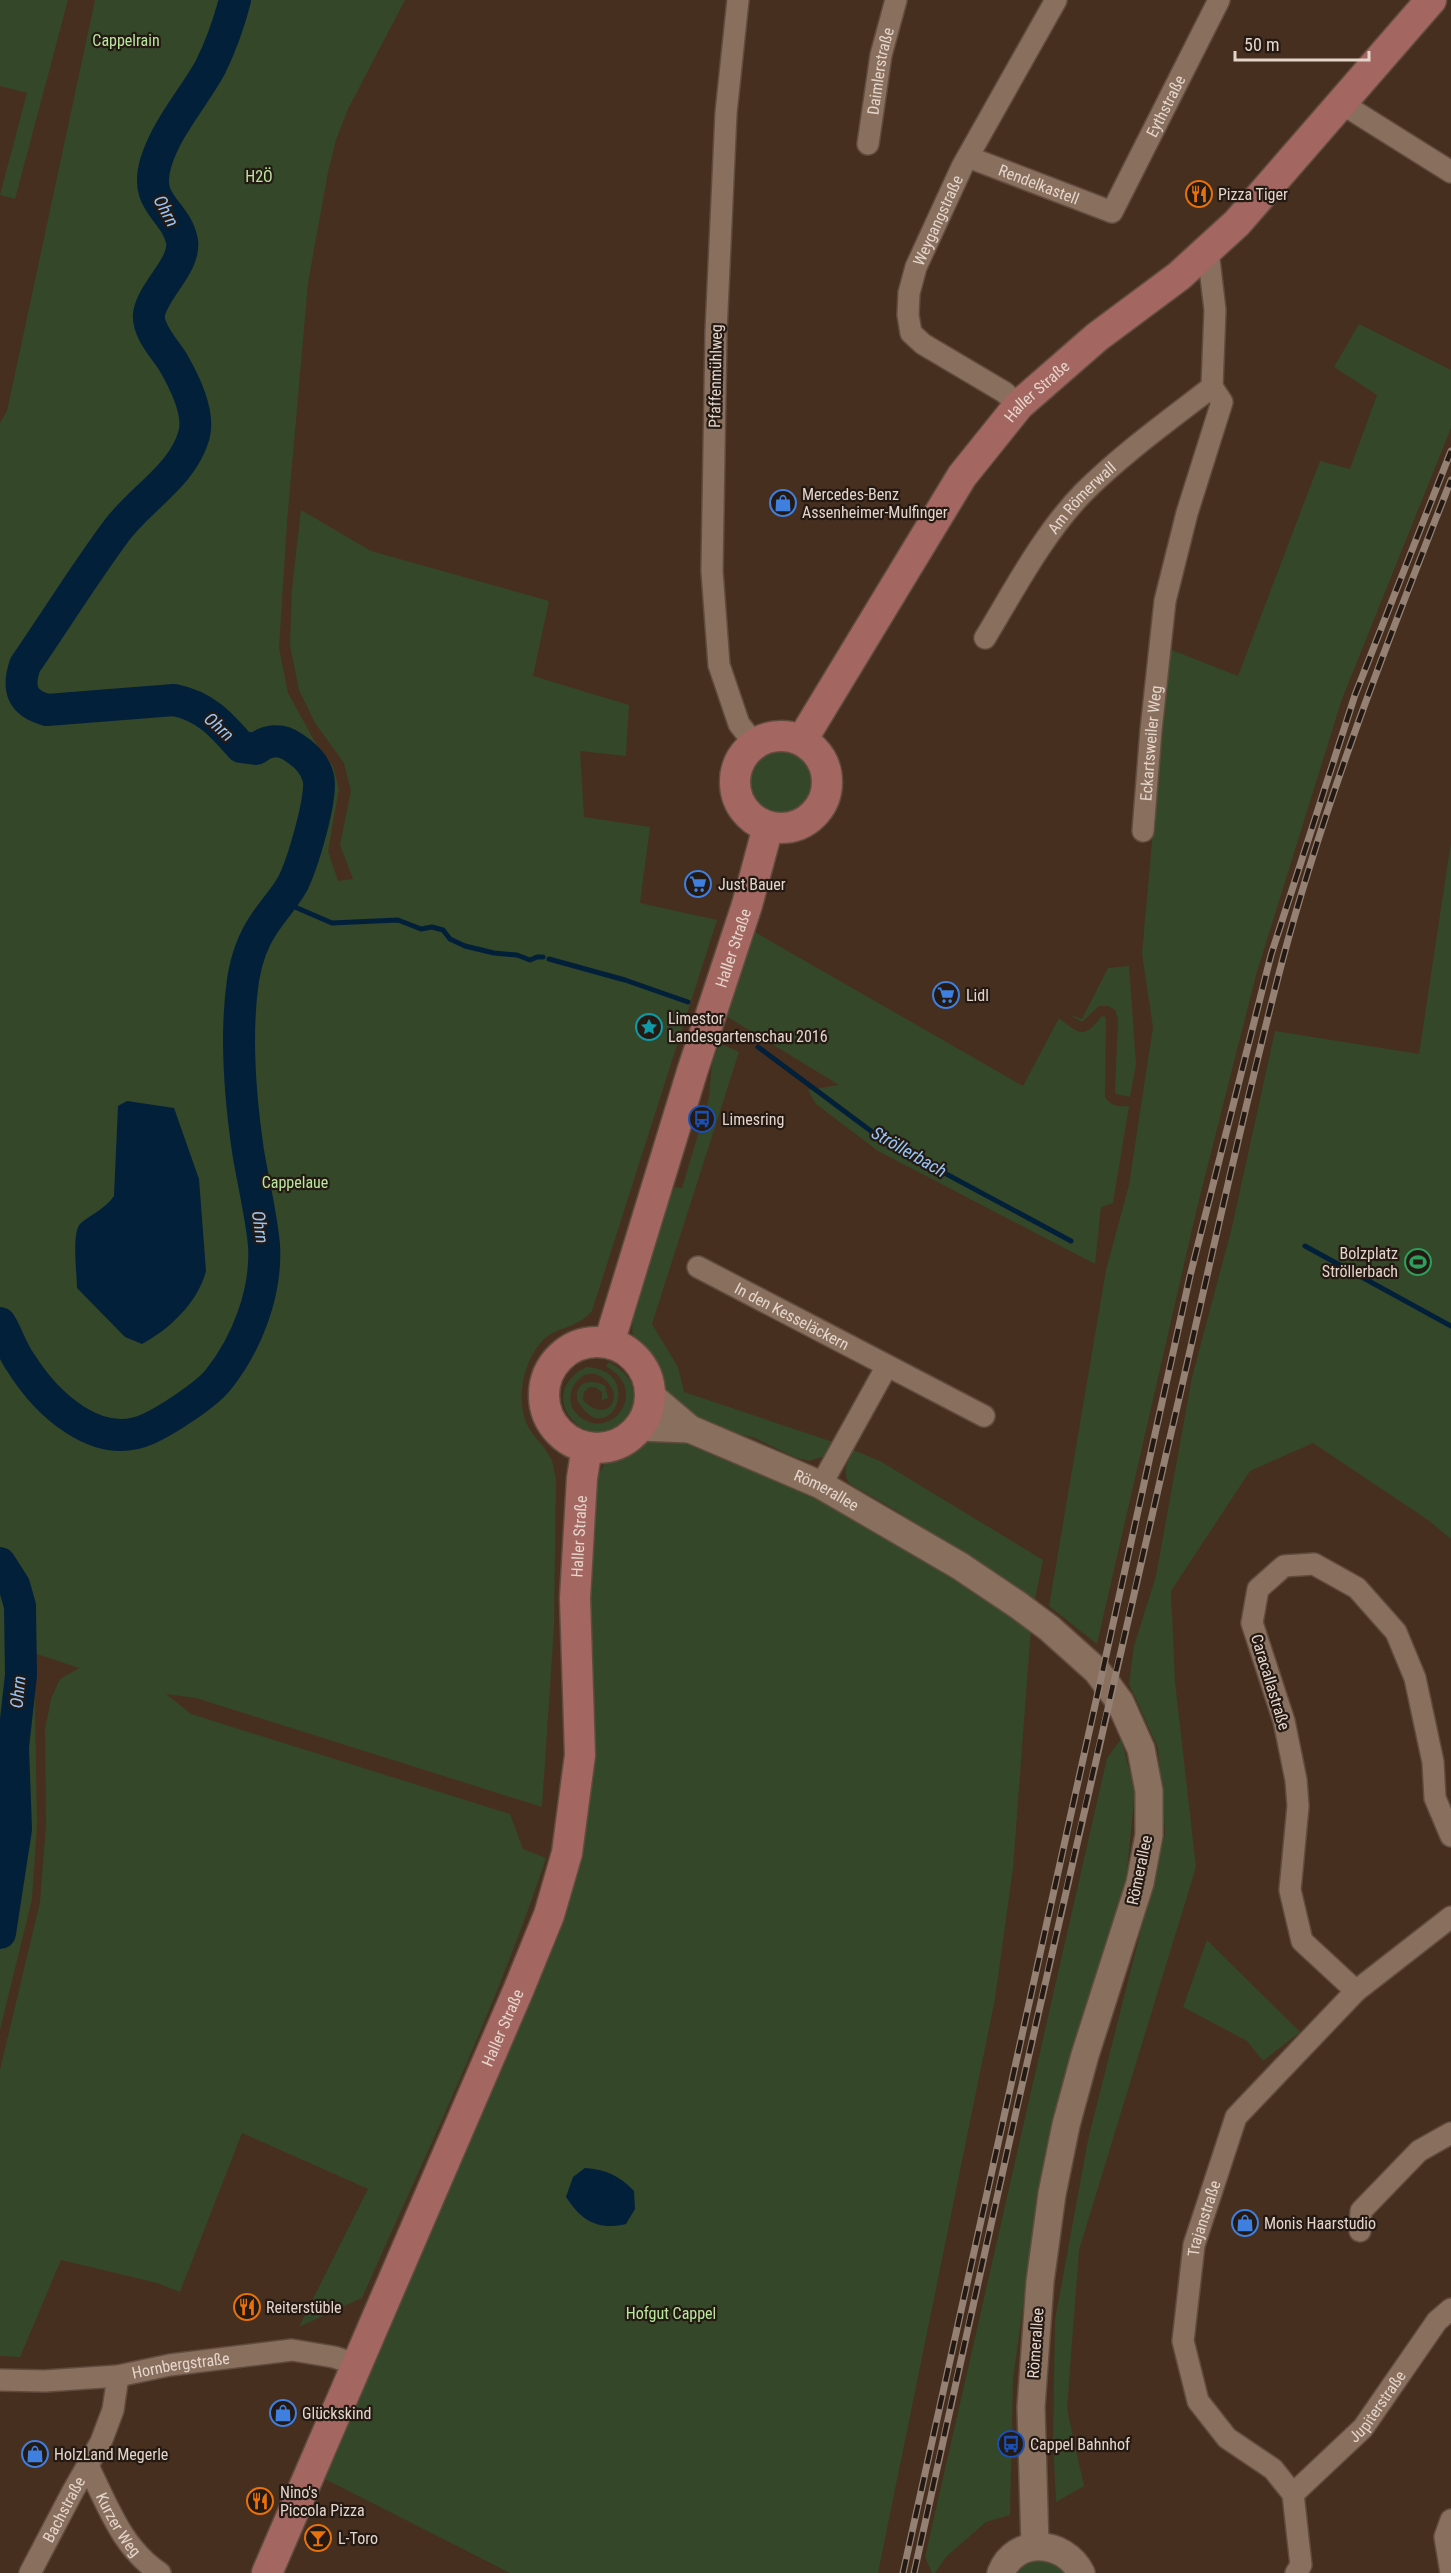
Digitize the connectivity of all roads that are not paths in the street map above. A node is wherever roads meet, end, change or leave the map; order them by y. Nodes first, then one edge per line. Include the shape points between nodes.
1 (738, 0) edge
2 (896, 0) edge
3 (1056, 0) edge
4 (1219, 0) edge
5 (1431, 0) edge
6 (1341, 103) junction
7 (868, 144) dead end
8 (968, 157) junction
9 (1451, 172) edge
10 (1112, 212) joint
11 (1208, 251) junction
12 (1212, 387) junction
13 (1019, 405) junction
14 (985, 638) dead end
15 (802, 740) junction
16 (754, 743) junction
17 (768, 827) junction
18 (1143, 831) dead end
19 (698, 1267) dead end
20 (609, 1343) junction
21 (887, 1366) junction
22 (650, 1395) junction
23 (984, 1416) dead end
24 (639, 1427) junction
25 (690, 1429) junction
26 (588, 1447) junction
27 (821, 1485) junction
28 (1442, 1762) edge
29 (1451, 1836) edge
30 (1451, 1917) edge
31 (1356, 1991) junction
32 (1451, 2133) edge
33 (1360, 2231) dead end
34 (1451, 2309) edge
35 (358, 2365) junction
36 (118, 2376) junction
37 (0, 2380) edge
38 (88, 2466) junction
39 (1293, 2494) junction
40 (1451, 2520) edge
41 (1035, 2546) junction
42 (30, 2573) edge
43 (160, 2573) edge
44 (267, 2573) edge
45 (1001, 2573) edge
46 (1081, 2573) edge
47 (1296, 2573) edge
48 (1450, 2573) edge

1 - 16 street, Pfaffenmühlweg via 726,113 716,332 712,572 719,665 739,724
2 - 7 street, Daimlerstraße via 881,55
3 - 8 street, Weygangstraße
4 - 10 street, Eythstraße
5 - 6 main road, Haller Straße
6 - 9 street
6 - 11 main road, Haller Straße
8 - 10 street, Rendelkastell
8 - 13 street, Weygangstraße via 916,267 909,293 911,333 922,344 1004,392
11 - 12 street via 1215,310
11 - 13 main road, Haller Straße
12 - 14 street, Am Römerwall via 1082,494 1048,538
12 - 18 street, Eckartsweiler Weg via 1222,402 1166,594
13 - 15 main road, Haller Straße via 962,476
15 - 16 main road via 777,735
15 - 17 main road via 824,764 825,797 808,819 796,826
16 - 17 main road via 737,764 735,794 748,814
17 - 20 main road, Haller Straße
19 - 21 street, In den Kesseläckern
20 - 22 main road via 626,1350 638,1362 647,1377
20 - 26 main road via 576,1346 551,1368 545,1384 544,1401 549,1417 565,1437
21 - 23 street, In den Kesseläckern
21 - 27 street
22 - 24 main road
22 - 25 street, Römerallee
24 - 25 street, Römerallee
24 - 26 main road via 616,1444
25 - 27 street, Römerallee
26 - 35 main road, Haller Straße via 582,1478 575,1598 580,1755 567,1853 549,1915 518,1991
27 - 41 street, Römerallee via 960,1566 1049,1628 1097,1671 1120,1702 1141,1749 1149,1791 1149,1835 1140,1883 1066,2125 1040,2282 1031,2407
28 - 29 street, Caracallastraße via 1435,1798
28 - 31 street, Caracallastraße via 1396,1632 1357,1588 1314,1564 1284,1566 1258,1589 1252,1623 1284,1721 1296,1780 1298,1806 1290,1890 1302,1941
30 - 31 street, Trajanstraße
31 - 39 street, Trajanstraße via 1236,2117 1194,2245 1183,2341 1198,2401 1227,2438 1273,2469
32 - 33 street via 1419,2151 1361,2211
34 - 39 street, Jupiterstraße via 1437,2321 1363,2428
35 - 36 street, Hornbergstraße via 292,2350 170,2365
35 - 44 main road, Haller Straße
36 - 37 street, Hornbergstraße
36 - 38 street, Bachstraße via 113,2410
38 - 42 street, Bachstraße
38 - 43 street, Kurzer Weg via 124,2540
39 - 47 street via 1301,2565
40 - 48 street via 1445,2537
41 - 45 street via 1011,2558
41 - 46 street via 1059,2550 1069,2556

